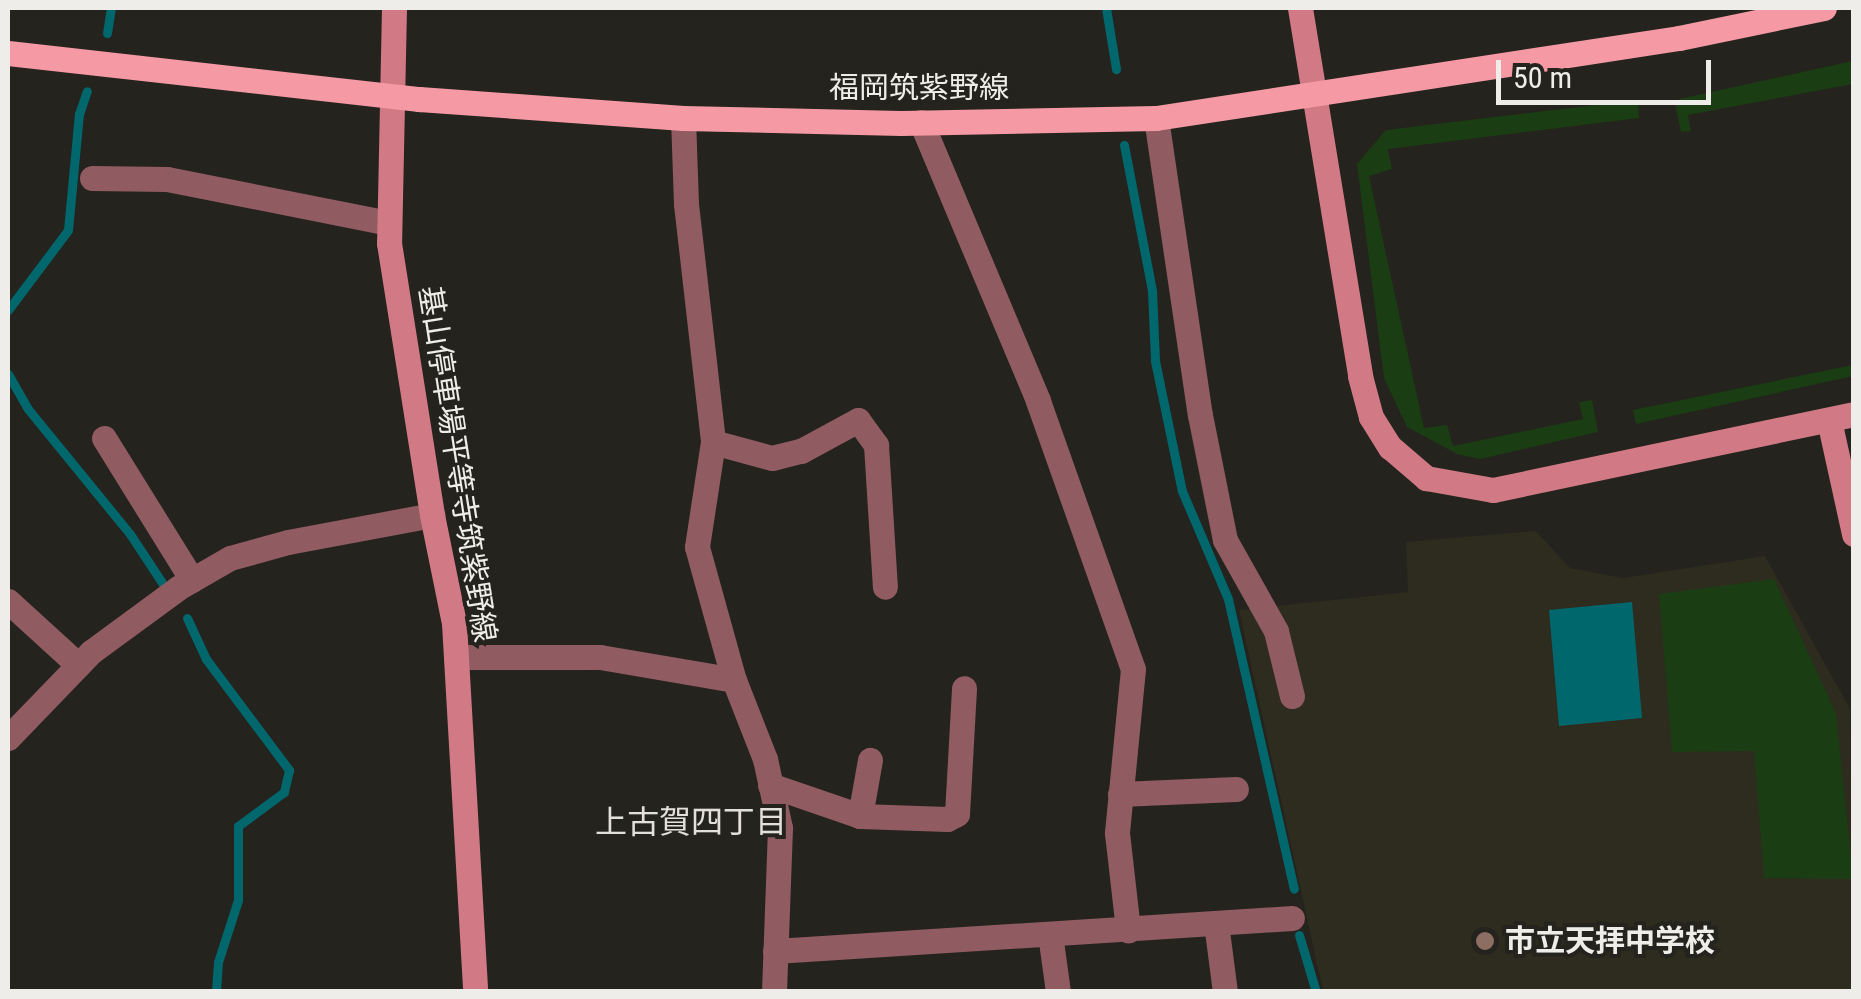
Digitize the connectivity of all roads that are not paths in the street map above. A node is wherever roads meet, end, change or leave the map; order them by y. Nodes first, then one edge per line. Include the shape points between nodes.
1 (394, 8) edge
2 (1300, 8) edge
3 (1824, 8) edge
4 (8, 53) edge
5 (1316, 94) junction
6 (392, 96) junction
7 (683, 118) junction
8 (1156, 118) junction
9 (921, 122) junction
10 (92, 178) dead end
11 (389, 223) junction
12 (1841, 417) edge
13 (104, 438) dead end
14 (713, 442) junction
15 (432, 514) junction
16 (1854, 534) edge
17 (192, 580) junction
18 (885, 587) dead end
19 (8, 600) edge
20 (456, 657) junction
21 (78, 665) junction
22 (734, 680) junction
23 (964, 688) dead end
24 (1292, 696) dead end
25 (8, 738) edge
26 (870, 760) dead end
27 (770, 785) junction
28 (1236, 789) dead end
29 (1120, 794) junction
30 (860, 816) junction
31 (1292, 918) dead end
32 (1216, 923) junction
33 (1128, 930) junction
34 (1050, 934) junction
35 (775, 951) junction
36 (475, 992) edge
37 (774, 992) edge
38 (1058, 992) edge
39 (1225, 992) edge

1 - 6 street, 基山停車場平等寺筑紫野線
2 - 5 street
3 - 5 main road, 福岡筑紫野線 via 1680,38
4 - 6 main road, 福岡筑紫野線
5 - 8 main road, 福岡筑紫野線
5 - 12 street via 1360,376 1390,447 1426,478 1493,490
6 - 7 main road, 福岡筑紫野線
6 - 11 street, 基山停車場平等寺筑紫野線
7 - 9 main road, 福岡筑紫野線
7 - 14 street
8 - 9 main road, 福岡筑紫野線
8 - 24 street via 1225,540 1276,632
9 - 29 street via 1038,400 1133,669
10 - 11 street via 168,179
11 - 15 street, 基山停車場平等寺筑紫野線
12 - 16 street
13 - 17 street
14 - 18 street via 772,458 801,451 858,420 876,445
14 - 22 street via 698,547
15 - 17 street via 288,542 230,558
15 - 20 street, 基山停車場平等寺筑紫野線
17 - 21 street
19 - 21 street
20 - 22 street via 600,656
20 - 36 street, 基山停車場平等寺筑紫野線
21 - 25 street
22 - 27 street
23 - 30 street via 957,814
26 - 30 street
27 - 30 street
27 - 35 street via 780,828
28 - 29 street
29 - 33 street via 1117,832
31 - 32 street
32 - 33 street
32 - 39 street
33 - 34 street
34 - 35 street
34 - 38 street
35 - 37 street

